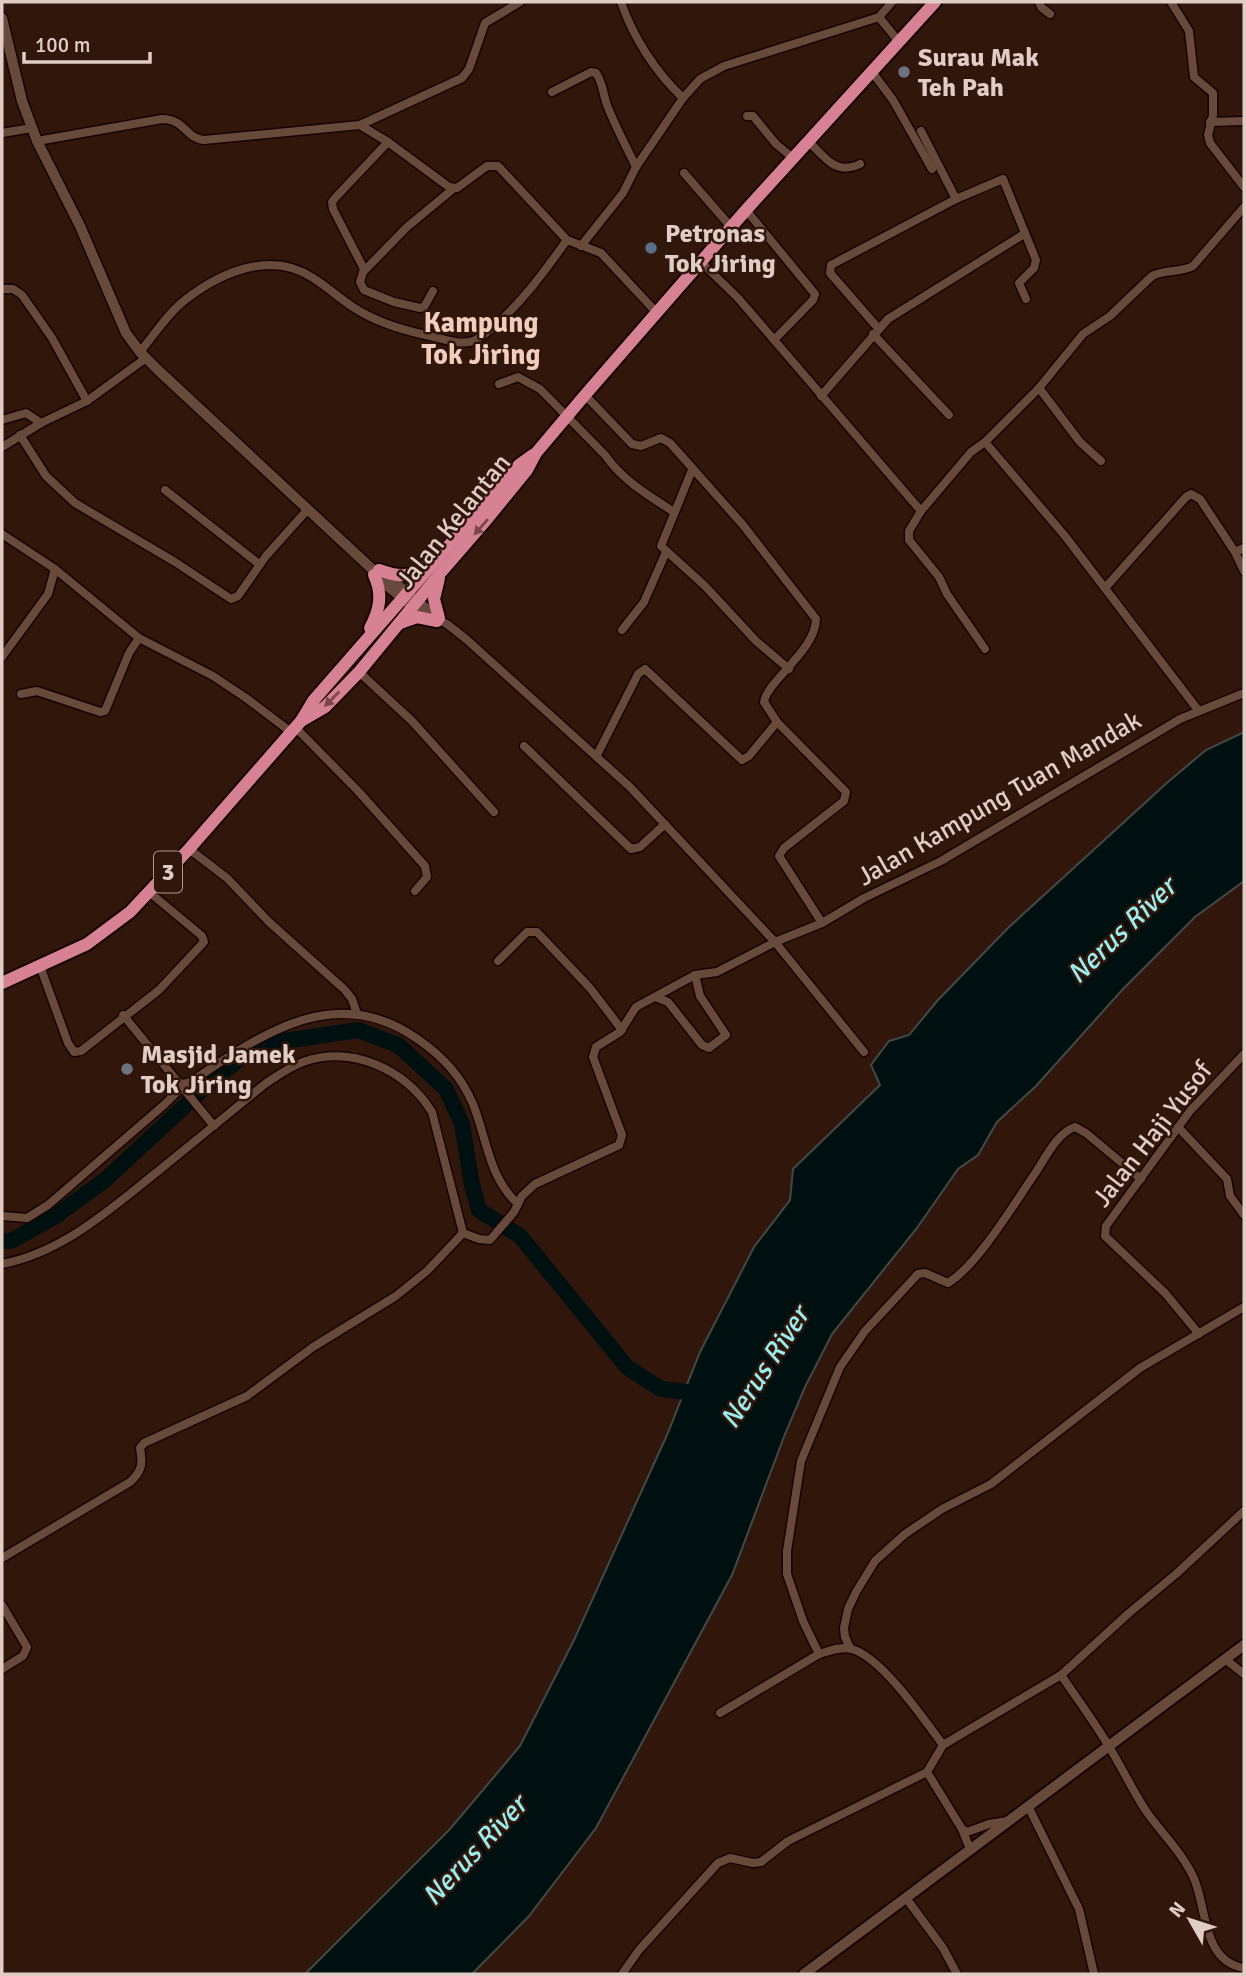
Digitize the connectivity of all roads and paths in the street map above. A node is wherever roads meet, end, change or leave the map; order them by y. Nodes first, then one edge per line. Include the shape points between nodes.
1 (520, 2) edge
2 (621, 2) edge
3 (892, 2) edge
4 (935, 2) edge
5 (1039, 2) edge
6 (1171, 2) edge
7 (1050, 15) dead end
8 (879, 17) junction
9 (2, 18) edge
10 (899, 42) junction
11 (872, 72) junction
12 (552, 92) dead end
13 (683, 98) junction
14 (747, 116) dead end
15 (1244, 121) edge
16 (1210, 122) junction
17 (360, 125) junction
18 (32, 128) junction
19 (921, 131) dead end
20 (2, 133) edge
21 (37, 141) junction
22 (808, 141) junction
23 (388, 142) junction
24 (793, 158) junction
25 (860, 164) dead end
26 (636, 167) junction
27 (932, 169) dead end
28 (684, 173) dead end
29 (1244, 187) edge
30 (453, 189) junction
31 (956, 199) junction
32 (1244, 207) edge
33 (746, 210) junction
34 (731, 227) junction
35 (1024, 234) junction
36 (567, 240) junction
37 (581, 246) junction
38 (701, 262) junction
39 (365, 271) junction
40 (2, 289) edge
41 (433, 291) dead end
42 (1026, 299) dead end
43 (657, 313) junction
44 (876, 331) junction
45 (774, 340) junction
46 (143, 355) junction
47 (499, 384) dead end
48 (1039, 387) junction
49 (585, 395) junction
50 (821, 396) junction
51 (87, 401) junction
52 (949, 415) dead end
53 (568, 416) junction
54 (2, 420) edge
55 (41, 423) junction
56 (20, 435) junction
57 (985, 442) junction
58 (2, 447) edge
59 (536, 453) junction
60 (1101, 461) dead end
61 (692, 470) junction
62 (165, 489) dead end
63 (308, 509) junction
64 (674, 512) junction
65 (921, 512) junction
66 (2, 534) edge
67 (448, 547) junction
68 (1240, 550) edge
69 (666, 552) junction
70 (260, 564) junction
71 (55, 569) junction
72 (375, 571) junction
73 (442, 571) junction
74 (1244, 571) edge
75 (1105, 588) junction
76 (404, 595) junction
77 (416, 604) junction
78 (439, 620) junction
79 (399, 623) junction
80 (622, 630) dead end
81 (139, 638) junction
82 (360, 647) junction
83 (985, 649) dead end
84 (2, 657) edge
85 (789, 668) junction
86 (359, 672) junction
87 (1244, 692) edge
88 (21, 694) dead end
89 (1198, 710) junction
90 (777, 722) junction
91 (296, 726) junction
92 (524, 746) dead end
93 (597, 755) junction
94 (494, 812) dead end
95 (665, 824) junction
96 (189, 849) junction
97 (415, 891) dead end
98 (149, 892) junction
99 (822, 923) junction
100 (775, 942) junction
101 (498, 961) dead end
102 (40, 966) junction
103 (695, 975) junction
104 (2, 983) edge
105 (655, 998) junction
106 (357, 1014) junction
107 (123, 1015) junction
108 (622, 1030) junction
109 (864, 1052) dead end
110 (1244, 1054) edge
111 (179, 1085) junction
112 (214, 1126) junction
113 (1178, 1127) junction
114 (1141, 1179) junction
115 (516, 1208) junction
116 (1244, 1215) edge
117 (2, 1216) edge
118 (463, 1233) junction
119 (2, 1264) edge
120 (1244, 1307) edge
121 (1199, 1334) junction
122 (1244, 1511) edge
123 (2, 1558) edge
124 (2, 1605) edge
125 (1244, 1645) edge
126 (850, 1648) junction
127 (819, 1654) junction
128 (1225, 1659) junction
129 (2, 1669) edge
130 (1244, 1674) edge
131 (1061, 1675) junction
132 (720, 1713) dead end
133 (943, 1745) junction
134 (1110, 1747) junction
135 (927, 1772) junction
136 (1028, 1806) junction
137 (1008, 1821) junction
138 (961, 1829) junction
139 (970, 1849) junction
140 (906, 1898) junction
141 (1244, 1968) edge
142 (622, 1974) edge
143 (804, 1974) edge
144 (957, 1974) edge
145 (1094, 1974) edge

1 - 17 street via 485,23 462,78
2 - 13 street via 660,73
3 - 8 street
4 - 10 highway, 3
5 - 7 street
6 - 16 street via 1189,31 1194,77 1213,93
8 - 10 street
8 - 13 street via 714,70
9 - 18 street
10 - 11 highway, 3
11 - 22 highway, 3
11 - 27 street
12 - 26 street via 596,73
13 - 26 street
14 - 24 street via 753,116
15 - 16 street
16 - 29 street via 1210,143
17 - 21 street via 204,140 196,139 178,121 162,119
17 - 23 street
18 - 20 street
18 - 21 street
19 - 31 street
21 - 46 street via 80,226 121,324
22 - 24 highway, 3
22 - 25 street via 836,167 852,169
23 - 30 street
23 - 39 street via 332,206
24 - 33 highway, 3
26 - 37 street via 623,193
28 - 34 street
30 - 36 street via 487,166 498,166
30 - 39 street via 407,227
31 - 35 street via 1003,179
31 - 44 street via 831,265 830,274
32 - 48 street via 1193,266 1152,276 1110,316 1083,334
33 - 34 highway, 3
33 - 45 street via 815,294
34 - 38 highway, 3
35 - 42 street via 1036,264 1019,283
35 - 44 street via 902,308
36 - 37 street
36 - 46 street via 522,299 471,342 409,332 342,300 312,276 265,264 218,279 184,301
37 - 43 street via 601,253
38 - 43 highway, 3
38 - 45 street
39 - 41 street via 360,279 362,288 394,302 422,307
40 - 51 street via 22,295
43 - 49 highway, 3
44 - 50 street
44 - 52 street
45 - 50 street
46 - 51 street
46 - 63 street
47 - 53 street via 522,377
48 - 57 street
48 - 60 street via 1080,442
49 - 53 highway, 3
49 - 61 street via 632,444 665,439
50 - 65 street
51 - 55 street
53 - 59 highway, 3
53 - 64 street via 612,465
54 - 55 street via 26,414
55 - 56 street
56 - 58 street
56 - 70 street via 46,475 75,503 231,599
57 - 65 street via 971,452
57 - 75 street
59 - 67 highway, Jalan Kelantan / 3 via 519,465
59 -> 73 highway, Jalan Kelantan / 3 via 527,470
61 - 64 street
61 - 85 street via 750,533 814,614 816,627
62 - 70 street
63 - 70 street
63 - 72 street
64 - 69 street via 661,541
65 - 83 street via 909,531 909,540
66 - 71 street
67 - 72 highway via 408,576
67 - 76 highway, Jalan Kelantan / 3
68 - 74 street
68 - 75 street via 1200,499 1191,495
69 - 80 street via 643,602
69 - 85 street
71 - 81 street
71 - 84 street via 48,594
72 - 76 street
72 - 82 highway via 379,608
73 - 77 highway, Jalan Kelantan / 3
73 - 78 highway via 434,599
75 - 89 street
76 - 77 street
76 - 82 highway, Jalan Kelantan / 3
77 - 78 street
77 - 79 highway, Jalan Kelantan / 3
78 - 79 highway via 418,618
78 - 93 street
79 - 86 highway, Jalan Kelantan / 3
81 - 88 street via 105,711 37,691
81 - 91 street via 214,676
82 - 91 highway, Jalan Kelantan / 3
85 - 90 street via 764,697 766,709
86 -> 91 highway, Jalan Kelantan / 3 via 325,707
86 - 94 street via 412,721
87 - 89 street, Jalan Kampung Tuan Mandak
89 - 99 street, Jalan Kampung Tuan Mandak via 941,861
90 - 93 street via 742,760 645,669 638,674
90 - 99 street via 846,792 844,801 779,856
91 - 96 highway, Jalan Kelantan / 3
91 - 97 street via 425,866 427,877
92 - 95 street via 631,849 640,848
93 - 95 street
95 - 100 street
96 - 98 highway, Jalan Kelantan / 3
96 - 106 street via 227,878 345,990
98 - 102 highway, Jalan Kelantan / 3 via 110,929
98 - 107 street via 204,942 164,985
99 - 100 street, Jalan Kampung Tuan Mandak
100 - 103 street, Jalan Kampung Tuan Mandak via 717,972
100 - 109 street
101 - 108 street via 527,932 537,932
102 - 104 highway, Jalan Kelantan / 3
102 - 107 street via 74,1052
103 - 105 street, Jalan Kampung Tuan Mandak
103 - 105 street via 701,996 726,1035 712,1047 702,1045 668,1002
105 - 108 street, Jalan Kampung Tuan Mandak via 631,1012
106 - 111 street via 298,1020
106 - 115 street via 400,1026 455,1072 473,1104 495,1173
107 - 111 street
108 - 115 street, Jalan Kampung Tuan Mandak via 596,1047 593,1057 622,1135 619,1145 535,1184
110 - 113 street, Jalan Haji Yusof
111 - 112 street
111 - 117 street via 165,1104 48,1205 27,1218
112 - 118 street via 284,1070 303,1062 339,1056 386,1068 411,1086 432,1112
112 - 119 street via 73,1236 46,1251
113 - 114 street, Jalan Haji Yusof
113 - 116 street via 1227,1180 1231,1200
114 - 121 street, Jalan Haji Yusof via 1106,1226 1105,1236 1165,1293
114 - 127 street via 1086,1133 1070,1129 965,1268 948,1283 925,1273 912,1278 850,1352 805,1450 787,1550 790,1586
115 - 118 street, Jalan Kampung Tuan Mandak via 490,1240
118 - 123 street via 427,1271 380,1307 304,1353 247,1396 144,1443 141,1469 130,1482
120 - 121 street
121 - 126 street via 1130,1375 991,1484 923,1521 883,1553 866,1573 848,1609 844,1628
122 - 131 street
124 - 129 street via 27,1647 23,1656
125 - 128 main road
126 - 127 street
126 - 133 street via 873,1661
127 - 132 street
128 - 130 street
128 - 134 main road
131 - 133 street
131 - 134 street
133 - 135 street
134 - 136 main road
134 - 141 street via 1140,1802 1195,1881 1212,1944 1222,1957
135 - 138 street
135 - 142 street via 788,1840 761,1861 724,1859
136 - 137 main road
136 - 145 street via 1079,1909
137 - 138 street via 967,1832
137 - 139 main road
138 - 139 street
139 - 140 main road
140 - 143 main road
140 - 144 street

